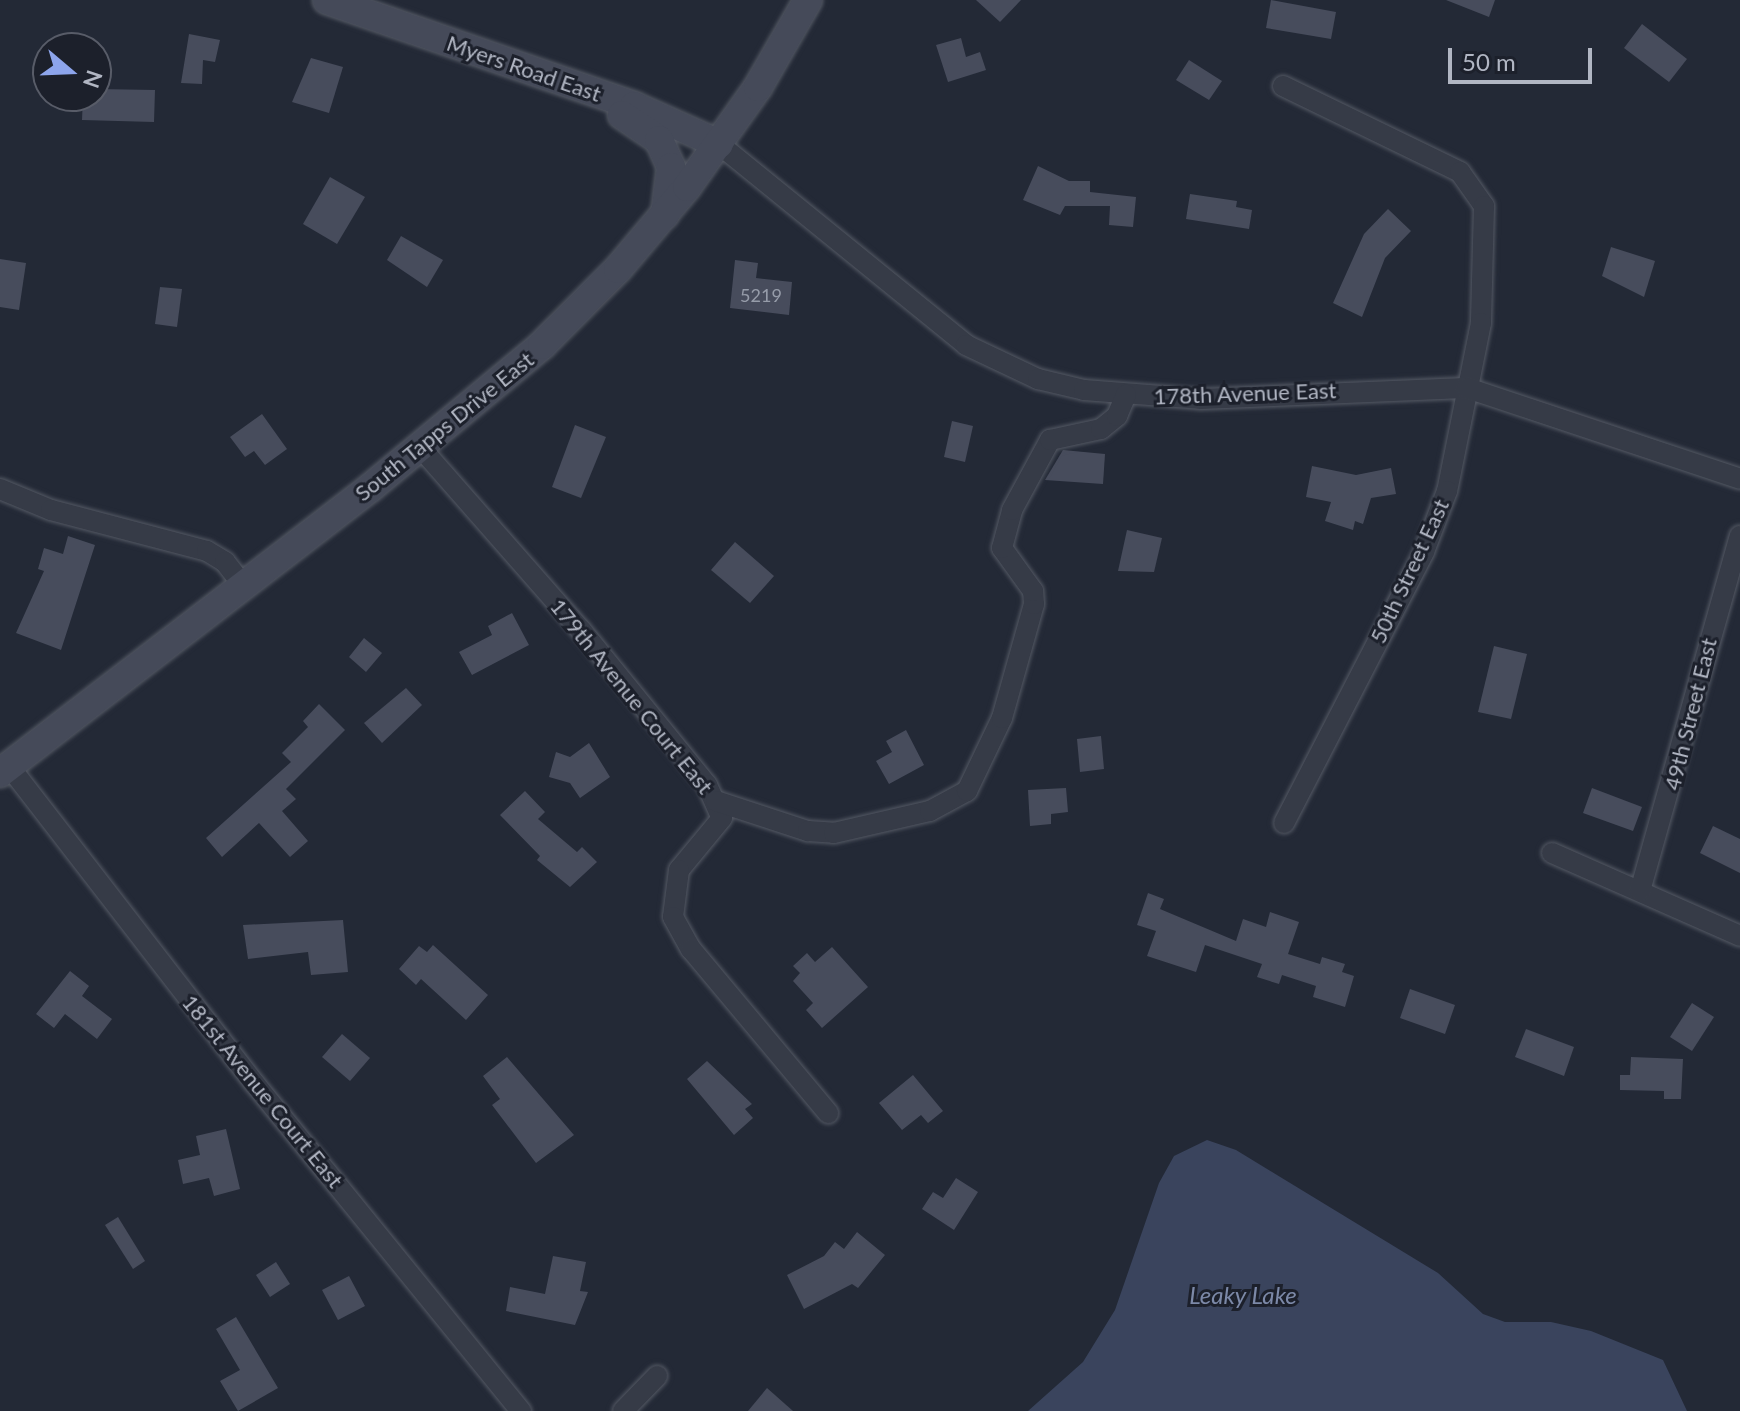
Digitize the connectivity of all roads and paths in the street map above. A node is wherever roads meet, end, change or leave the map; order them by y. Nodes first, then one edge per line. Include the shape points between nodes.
1 (327, 0) edge
2 (808, 0) edge
3 (1283, 86) dead end
4 (582, 88) junction
5 (719, 144) junction
6 (665, 215) junction
7 (1467, 388) junction
8 (1126, 395) junction
9 (420, 447) junction
10 (1740, 479) edge
11 (0, 489) edge
12 (1740, 536) edge
13 (242, 584) junction
14 (5, 770) edge
15 (716, 801) junction
16 (1284, 823) dead end
17 (1552, 853) dead end
18 (1640, 891) junction
19 (1740, 936) edge
20 (828, 1113) dead end
21 (657, 1376) dead end
22 (521, 1411) edge
23 (623, 1411) edge

1 - 4 street, Myers Road East
2 - 5 street, South Tapps Drive East
3 - 7 street, 50th Street East via 1460,172 1484,206 1481,323
4 - 5 street, Myers Road East
4 - 6 street via 659,140 671,167
5 - 6 street, South Tapps Drive East
5 - 8 street, 178th Avenue East via 966,345 1038,379
6 - 9 street, South Tapps Drive East via 542,345
7 - 8 street, 178th Avenue East via 1200,399
7 - 10 street, 178th Avenue East
7 - 16 street, 50th Street East via 1447,491 1424,552
8 - 15 street via 1117,416 1101,429 1050,440 1012,510 1002,548 1033,591 1034,604 1002,718 967,791 930,811 834,833 795,827
9 - 13 street, South Tapps Drive East
9 - 15 street, 179th Avenue Court East via 657,719
11 - 13 street via 51,510 207,551 225,562
12 - 18 street, 49th Street East
13 - 14 street, South Tapps Drive East
14 - 22 street, 181st Avenue Court East
15 - 20 street, 179th Avenue Court East via 719,826 686,855 673,917 691,949
17 - 18 street
18 - 19 street
21 - 23 street

